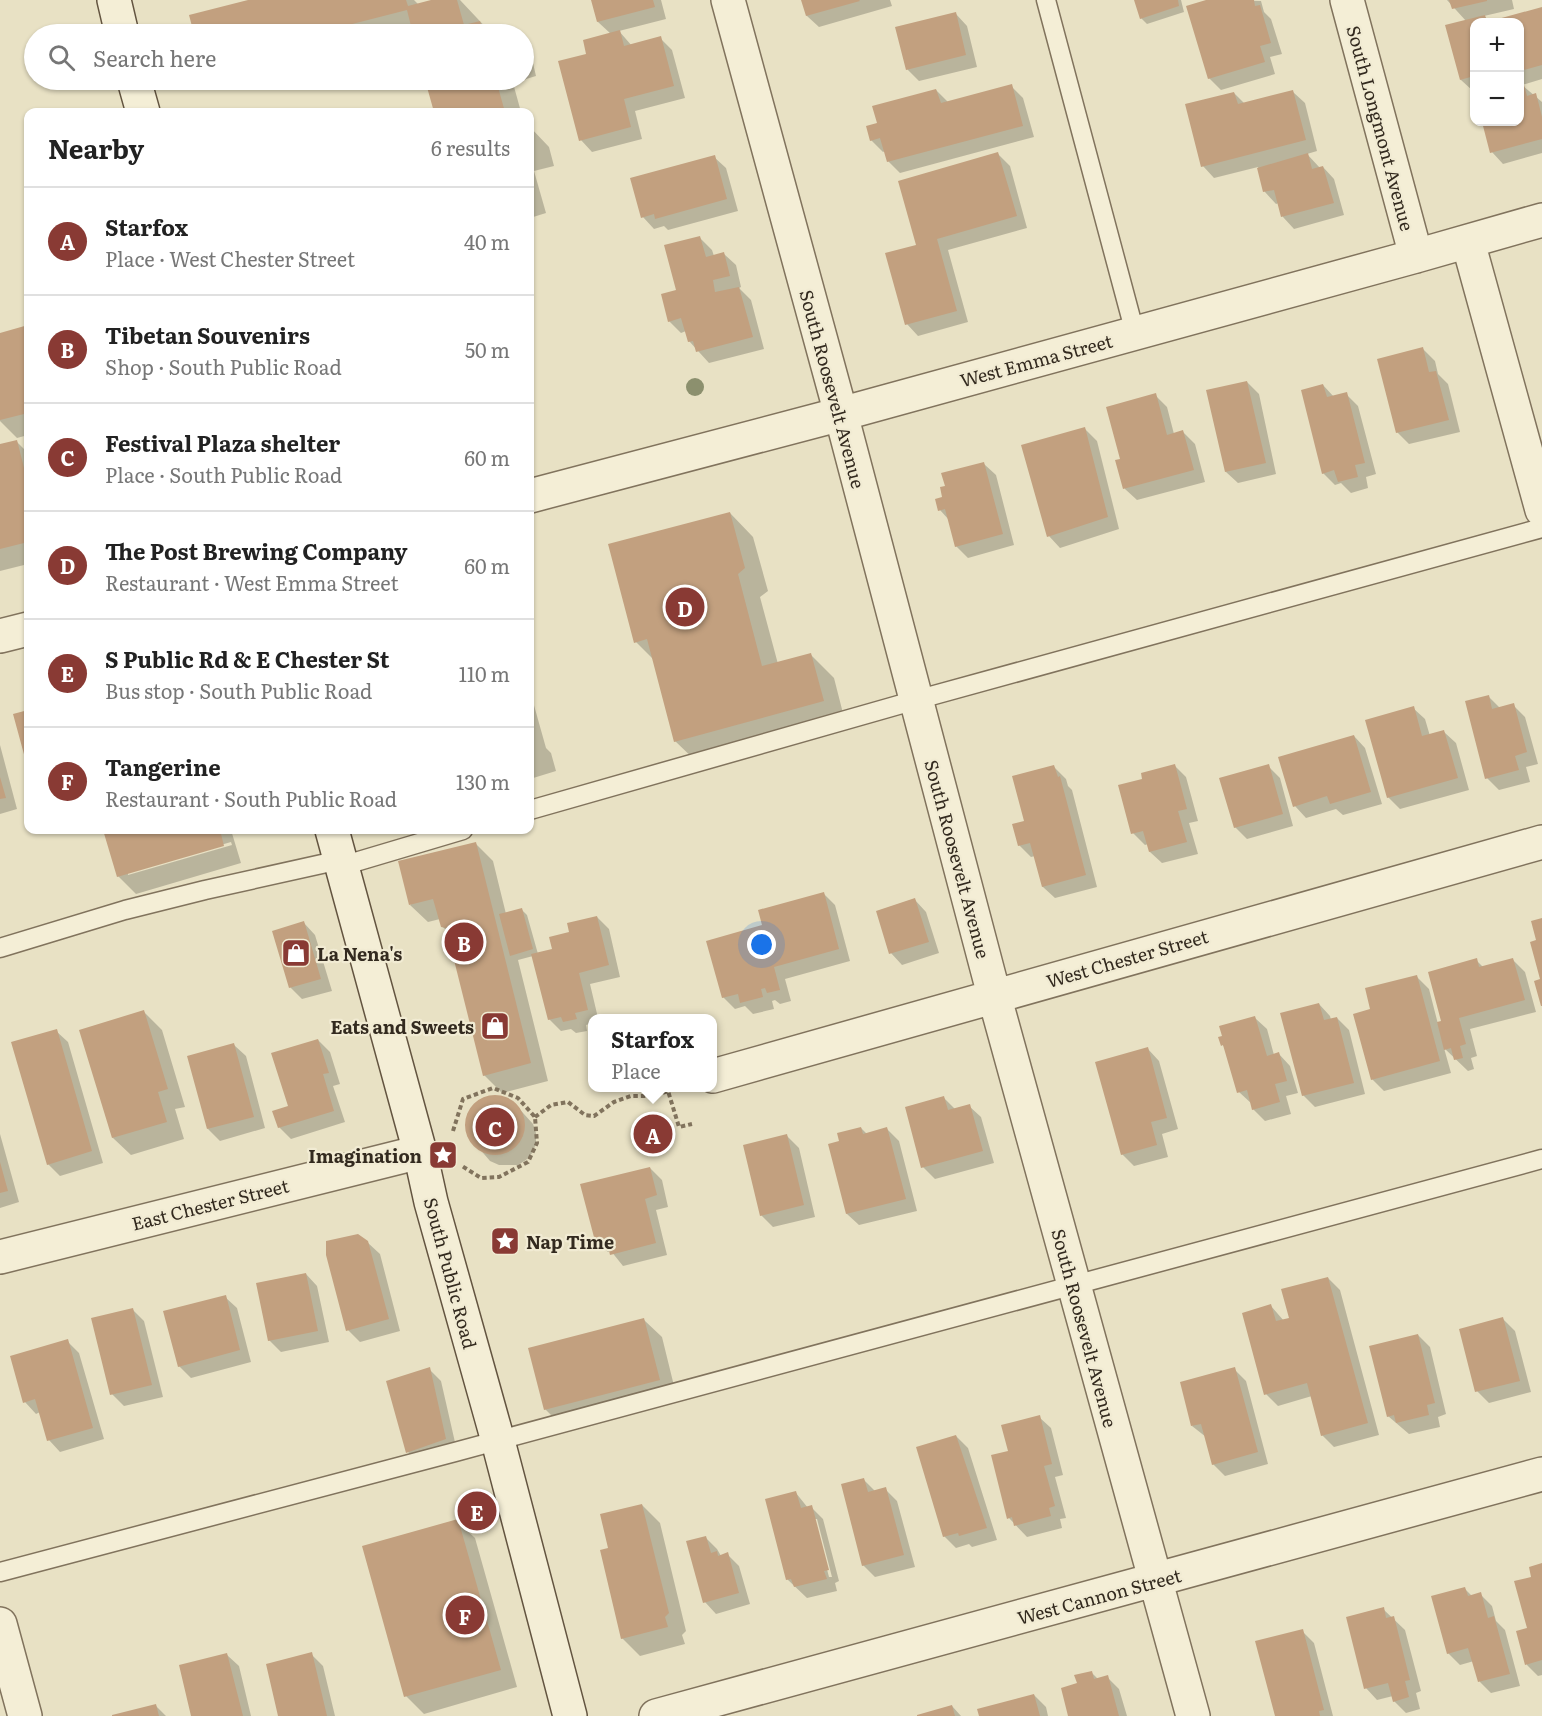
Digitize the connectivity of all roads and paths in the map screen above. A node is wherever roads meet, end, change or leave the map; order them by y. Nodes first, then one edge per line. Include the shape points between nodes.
1 (114, 0) edge
2 (728, 0) edge
3 (1046, 0) edge
4 (1347, 0) edge
5 (120, 24) edge
6 (137, 90) edge
7 (142, 108) edge
8 (1542, 220) edge
9 (1468, 242) junction
10 (1416, 256) junction
11 (1135, 333) junction
12 (841, 414) junction
13 (534, 495) edge
14 (1542, 510) edge
15 (1542, 528) edge
16 (24, 630) edge
17 (0, 636) edge
18 (916, 700) junction
19 (534, 809) edge
20 (440, 834) edge
21 (1542, 842) edge
22 (338, 852) edge
23 (0, 948) edge
24 (994, 995) junction
25 (717, 1075) edge
26 (665, 1092) edge
27 (668, 1092) edge
28 (535, 1117) junction
29 (692, 1124) dead end
30 (453, 1131) dead end
31 (420, 1152) junction
32 (1542, 1159) edge
33 (462, 1166) dead end
34 (0, 1257) edge
35 (1074, 1287) junction
36 (498, 1441) junction
37 (1542, 1474) edge
38 (0, 1572) edge
39 (1154, 1581) junction
40 (0, 1624) edge
41 (25, 1716) edge
42 (570, 1716) edge
43 (656, 1716) edge
44 (1192, 1716) edge

1 - 5 street
2 - 12 street, South Roosevelt Avenue
3 - 11 lane
4 - 10 street, South Longmont Avenue
6 - 7 street
8 - 9 street, West Emma Street
9 - 10 street, West Emma Street
9 - 14 street
10 - 11 street, West Emma Street
11 - 12 street, West Emma Street
12 - 13 street, West Emma Street
12 - 18 street, South Roosevelt Avenue
15 - 18 lane
16 - 17 street
18 - 19 lane
18 - 24 street, South Roosevelt Avenue
20 - 22 lane
21 - 24 street, West Chester Street
22 - 23 lane
22 - 31 street, South Public Road
24 - 25 street, West Chester Street
24 - 35 street, South Roosevelt Avenue
26 - 28 path via 631,1096 594,1116 585,1115 568,1102 551,1105
27 - 29 path via 679,1127
28 - 30 path via 518,1098 493,1088 463,1099
28 - 33 path via 537,1143 528,1162 499,1177 481,1178
31 - 34 street, East Chester Street
31 - 36 street, South Public Road
32 - 35 lane
35 - 36 lane
35 - 39 street, South Roosevelt Avenue
36 - 38 lane
36 - 42 street, South Public Road
37 - 39 street, West Cannon Street
39 - 43 street, West Cannon Street
39 - 44 street, South Roosevelt Avenue
40 - 41 street

